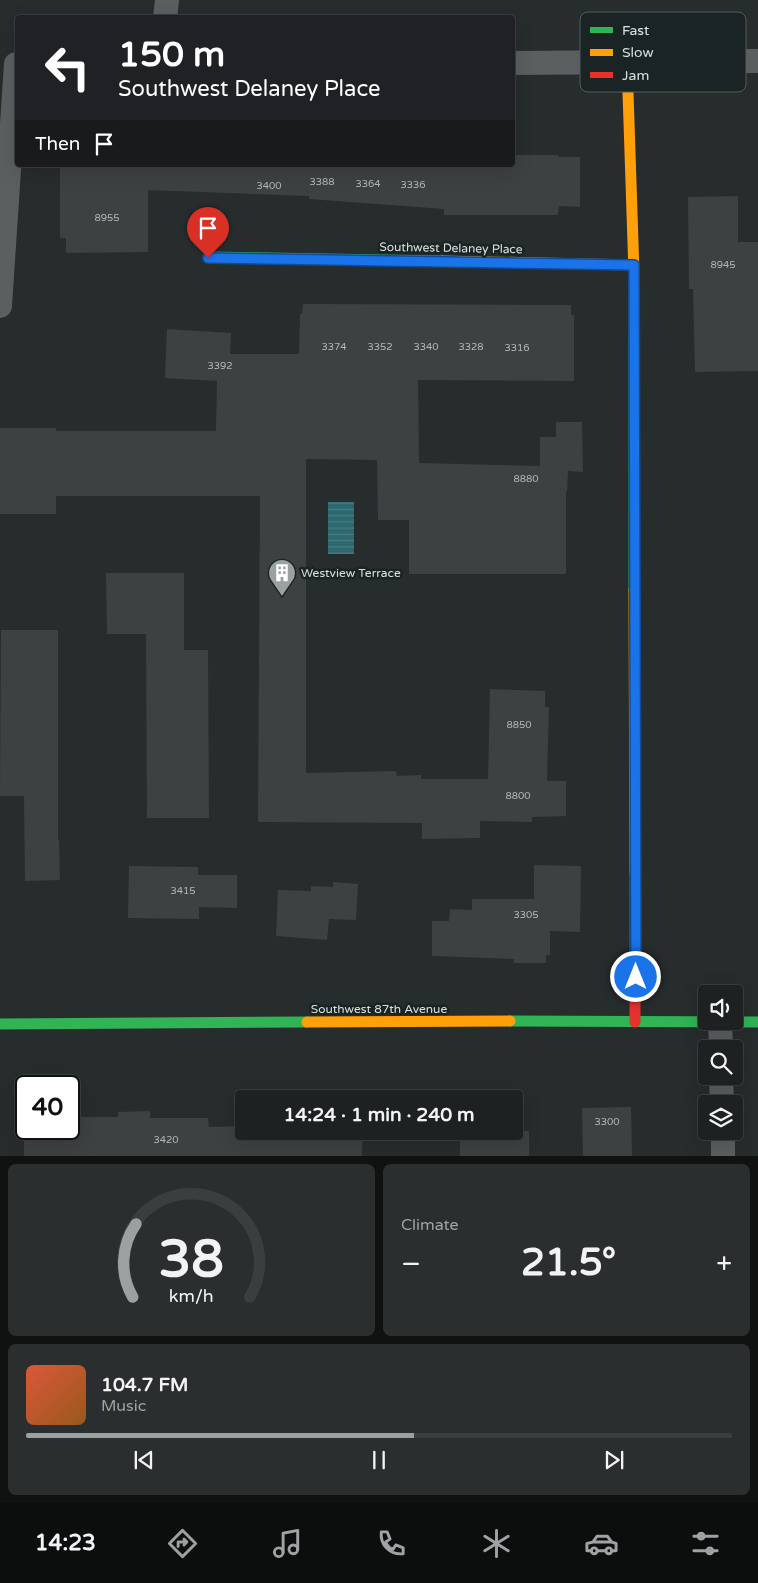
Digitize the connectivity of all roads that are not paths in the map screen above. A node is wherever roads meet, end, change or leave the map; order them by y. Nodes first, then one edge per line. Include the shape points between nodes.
1 (167, 0) edge
2 (165, 15) edge
3 (580, 62) edge
4 (515, 63) edge
5 (11, 64) edge
6 (628, 92) edge
7 (208, 258) dead end
8 (634, 265) junction
9 (0, 306) edge
10 (698, 1021) edge
11 (635, 1022) junction
12 (743, 1022) edge
13 (758, 1022) edge
14 (0, 1024) edge
15 (722, 1140) edge
16 (723, 1156) edge

1 - 2 street
3 - 4 street
5 - 9 street
6 - 8 street
7 - 8 street, Southwest Delaney Place
8 - 11 street
10 - 11 street, Southwest 87th Avenue
11 - 14 street, Southwest 87th Avenue
12 - 13 street, Southwest 87th Avenue
15 - 16 street

